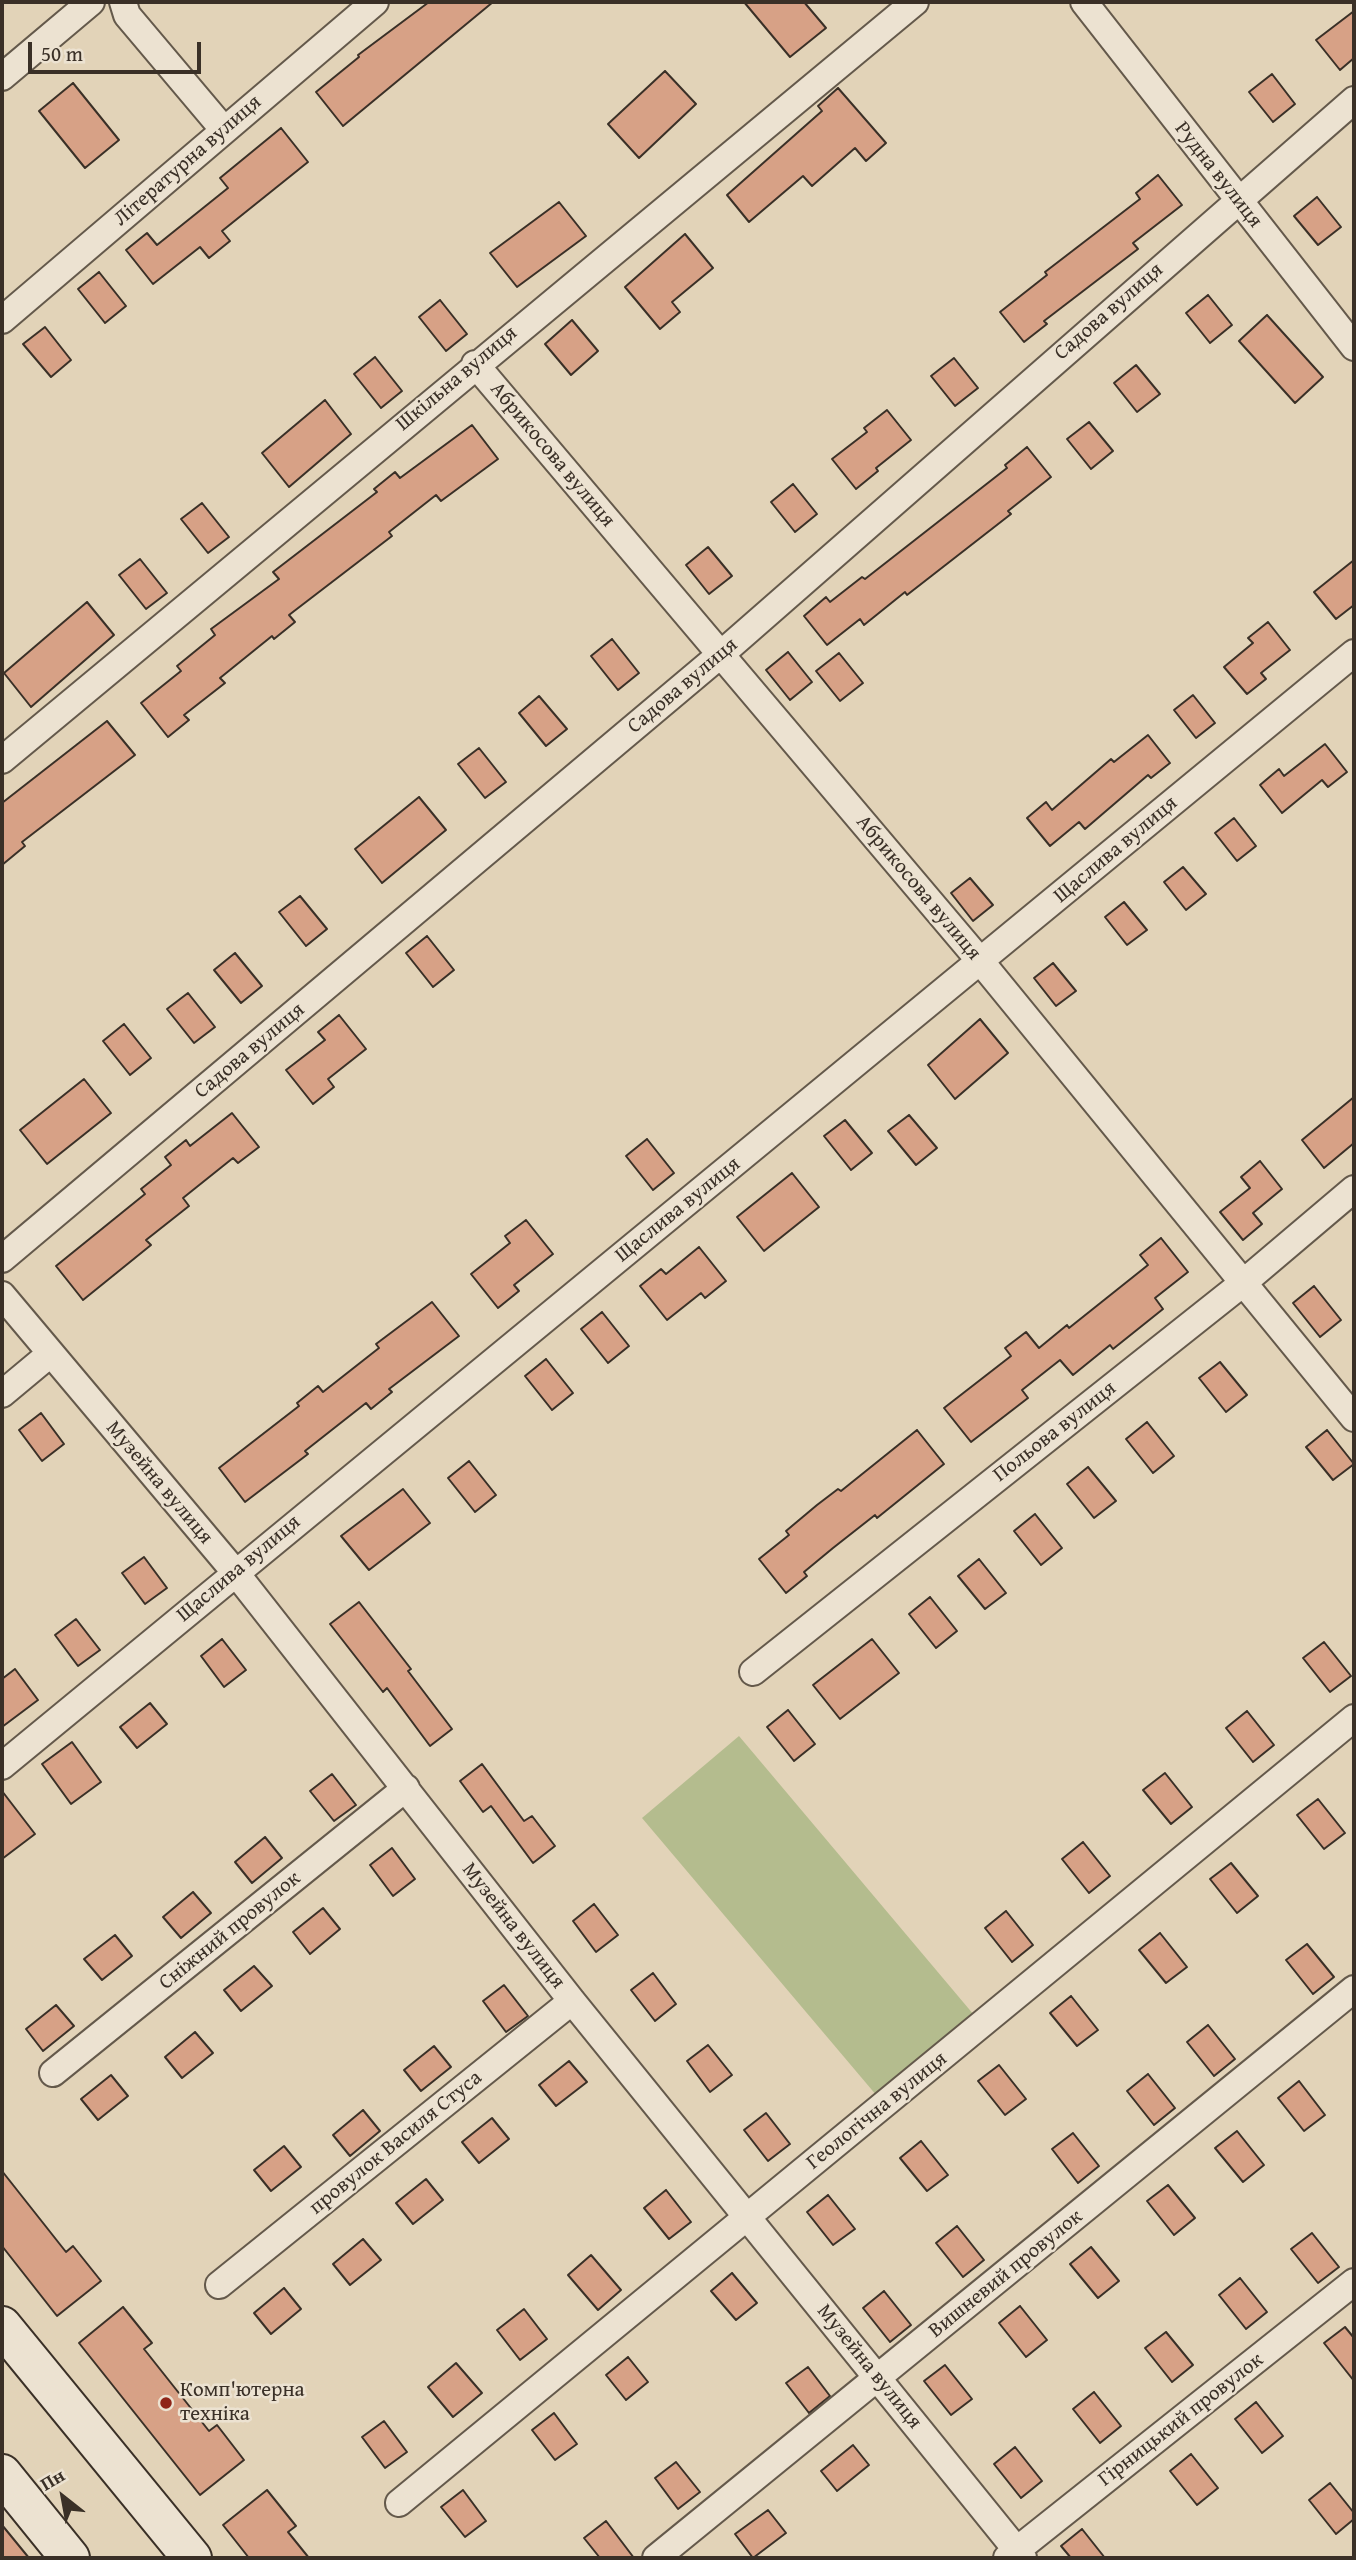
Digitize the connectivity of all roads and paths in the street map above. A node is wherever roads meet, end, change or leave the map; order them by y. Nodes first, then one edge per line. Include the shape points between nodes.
1 (92, 2) edge
2 (123, 2) edge
3 (375, 2) edge
4 (915, 2) edge
5 (1084, 2) edge
6 (2, 77) edge
7 (1354, 100) edge
8 (224, 130) junction
9 (1236, 200) junction
10 (2, 320) edge
11 (1354, 347) edge
12 (475, 364) junction
13 (1354, 653) edge
14 (719, 655) junction
15 (2, 760) edge
16 (981, 962) junction
17 (1354, 1189) edge
18 (2, 1259) edge
19 (1243, 1283) junction
20 (2, 1294) edge
21 (50, 1354) junction
22 (2, 1394) edge
23 (1354, 1418) edge
24 (235, 1572) junction
25 (753, 1672) dead end
26 (1354, 1717) edge
27 (2, 1766) edge
28 (406, 1788) junction
29 (1354, 1989) edge
30 (572, 2001) junction
31 (53, 2073) dead end
32 (749, 2216) junction
33 (1354, 2282) edge
34 (219, 2284) dead end
35 (2, 2326) edge
36 (878, 2379) junction
37 (2, 2474) edge
38 (399, 2503) dead end
39 (1016, 2556) edge
40 (69, 2558) edge
41 (192, 2558) edge
42 (656, 2558) edge

1 - 6 street
2 - 8 street via 127,15
3 - 8 street, Літературна вулиця
4 - 12 street, Шкільна вулиця
5 - 9 street, Рудна вулиця
7 - 9 street, Садова вулиця
8 - 10 street, Літературна вулиця
9 - 11 street, Рудна вулиця
9 - 14 street, Садова вулиця
12 - 14 street, Абрикосова вулиця
12 - 15 street, Шкільна вулиця
13 - 16 street, Щаслива вулиця
14 - 16 street, Абрикосова вулиця
14 - 18 street, Садова вулиця
16 - 19 street, Абрикосова вулиця
16 - 24 street, Щаслива вулиця
17 - 19 street, Польова вулиця
19 - 23 street, Абрикосова вулиця
19 - 25 street, Польова вулиця
20 - 21 street, Музейна вулиця
21 - 22 street
21 - 24 street, Музейна вулиця
24 - 27 street, Щаслива вулиця
24 - 28 street, Музейна вулиця
26 - 32 street, Геологічна вулиця
28 - 30 street, Музейна вулиця
28 - 31 street, Сніжний провулок
29 - 36 street, Вишневий провулок
30 - 32 street, Музейна вулиця
30 - 34 street, провулок Василя Стуса
32 - 36 street, Музейна вулиця
32 - 38 street, Геологічна вулиця
33 - 39 street, Гірницький провулок
35 - 41 street
36 - 39 street, Музейна вулиця
36 - 42 street, Вишневий провулок
37 - 40 street

